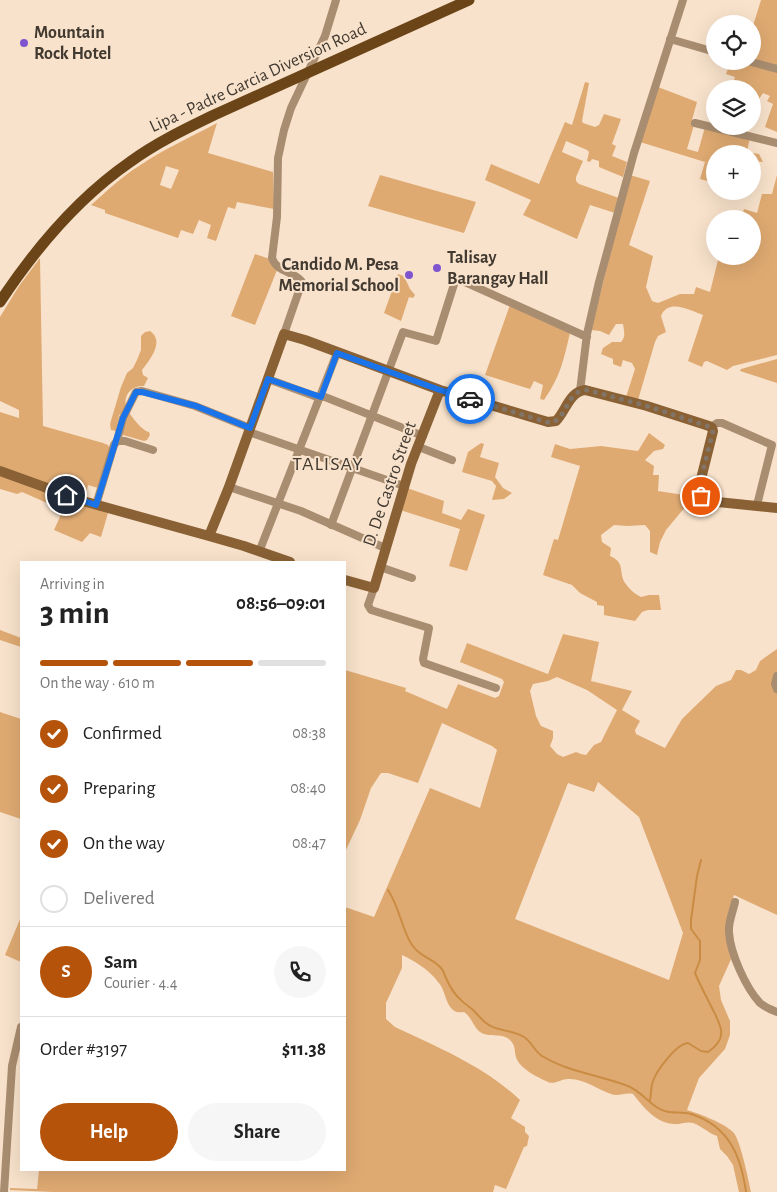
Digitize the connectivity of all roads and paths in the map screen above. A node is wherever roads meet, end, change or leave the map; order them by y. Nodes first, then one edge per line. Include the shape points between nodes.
1 (336, 0) edge
2 (469, 0) edge
3 (683, 0) edge
4 (670, 39) junction
5 (706, 49) edge
6 (761, 65) edge
7 (777, 69) edge
8 (309, 72) junction
9 (695, 123) dead end
10 (777, 142) edge
11 (0, 302) edge
12 (284, 334) junction
13 (586, 337) junction
14 (337, 353) junction
15 (390, 371) junction
16 (268, 379) junction
17 (440, 390) junction
18 (580, 391) junction
19 (321, 397) junction
20 (372, 417) junction
21 (711, 427) junction
22 (250, 430) junction
23 (423, 436) junction
24 (117, 441) junction
25 (419, 447) junction
26 (300, 449) junction
27 (153, 450) dead end
28 (452, 460) dead end
29 (353, 469) junction
30 (0, 471) edge
31 (229, 486) junction
32 (404, 486) junction
33 (278, 504) junction
34 (96, 505) junction
35 (757, 505) junction
36 (777, 508) edge
37 (332, 525) junction
38 (209, 536) junction
39 (385, 548) junction
40 (260, 552) junction
41 (287, 561) edge
42 (380, 567) junction
43 (412, 578) dead end
44 (346, 580) edge
45 (374, 588) junction
46 (777, 676) edge
47 (496, 688) dead end
48 (777, 688) edge
49 (735, 902) dead end
50 (777, 1012) edge
51 (20, 1031) edge
52 (4, 1192) edge

1 - 8 street
2 - 8 main road, Lipa - Padre Garcia Diversion Road
3 - 4 street
4 - 5 street
4 - 13 street via 634,153
6 - 7 street
8 - 11 main road, Lipa - Padre Garcia Diversion Road via 178,133 113,174 59,225
8 - 12 street via 291,108 278,158 277,218 272,258 279,268 302,281
9 - 10 street
12 - 14 street
12 - 16 street
13 - 15 street via 456,278 437,340 403,332
13 - 18 street
14 - 15 street
14 - 19 street
15 - 17 street
15 - 20 street
16 - 19 street
16 - 22 street
17 - 18 street via 550,423 558,419 572,397
17 - 23 street, D. De Castro Street
18 - 21 street via 647,406
19 - 20 street
19 - 26 street
20 - 23 street
20 - 29 street
21 - 35 street via 722,423 772,445
21 - 35 street via 708,457 699,488 701,496 708,501
22 - 24 street via 196,406 136,392 123,418
22 - 26 street
22 - 31 street
23 - 25 street, D. De Castro Street
24 - 27 street
24 - 34 street
25 - 28 street
25 - 32 street, D. De Castro Street
26 - 29 street
26 - 33 street
29 - 32 street
29 - 37 street
30 - 34 street
31 - 33 street
31 - 38 street
32 - 39 street, D. De Castro Street
33 - 37 street
33 - 40 street
34 - 38 street
35 - 36 street
37 - 39 street
38 - 40 street
39 - 42 street, D. De Castro Street
40 - 41 street
42 - 43 street
42 - 45 street, D. De Castro Street
44 - 45 street
45 - 47 street via 368,606 371,610 430,629 424,663
46 - 48 street
49 - 50 street via 729,931 735,957 758,1000
51 - 52 street via 12,1066

